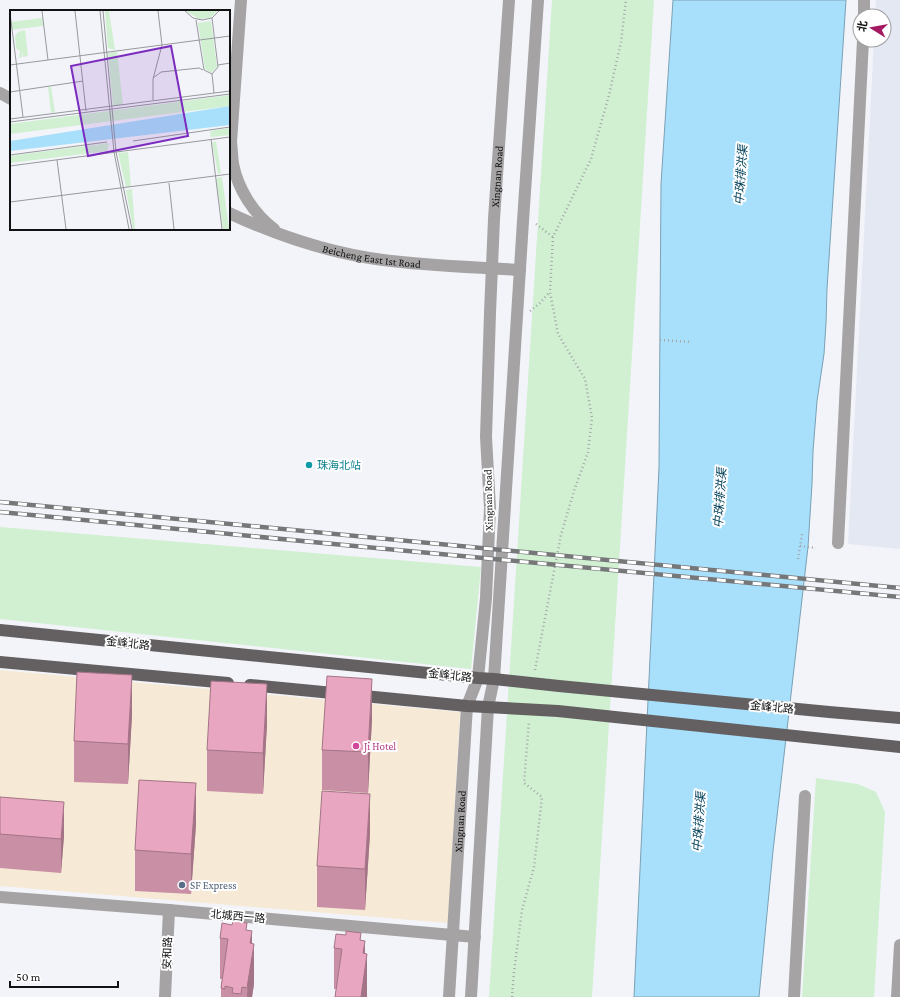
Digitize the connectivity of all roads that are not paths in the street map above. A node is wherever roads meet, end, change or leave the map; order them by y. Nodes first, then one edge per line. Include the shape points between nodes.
1 (241, 0) edge
2 (509, 0) edge
3 (538, 0) edge
4 (862, 48) edge
5 (0, 93) edge
6 (10, 98) edge
7 (230, 143) edge
8 (230, 213) edge
9 (283, 236) junction
10 (492, 268) junction
11 (520, 270) junction
12 (838, 543) dead end
13 (0, 630) edge
14 (0, 662) edge
15 (478, 678) junction
16 (494, 679) junction
17 (467, 706) junction
18 (488, 707) junction
19 (900, 718) edge
20 (900, 747) edge
21 (805, 796) dead end
22 (0, 897) edge
23 (169, 910) junction
24 (453, 934) junction
25 (475, 937) junction
26 (900, 945) edge
27 (165, 997) edge
28 (449, 997) edge
29 (471, 997) edge
30 (794, 997) edge
31 (897, 997) edge

1 - 7 street
2 - 10 street, Xingnan Road
3 - 11 street, Xingnan Road
4 - 12 street
5 - 6 street
7 - 9 street via 240,186 250,205 265,222
8 - 9 street, Beicheng East 1st Road
9 - 10 street, Beicheng East 1st Road via 315,246 382,260
10 - 11 street, Beicheng East 1st Road
10 - 15 street, Xingnan Road via 486,437 490,508 486,598
11 - 16 street, Xingnan Road
13 - 15 main road, 金峰北路
14 - 17 main road
15 - 16 main road, 金峰北路
15 - 17 street, Xingnan Road
16 - 18 street, Xingnan Road
16 - 19 main road, 金峰北路
17 - 18 main road
17 - 24 street, Xingnan Road
18 - 20 main road via 558,711
18 - 25 street, Xingnan Road
21 - 30 street
22 - 23 street, 北城西一路
23 - 24 street, 北城西一路
23 - 27 street, 安和路
24 - 25 street, 北城西一路
24 - 28 street, Xingnan Road
25 - 29 street, Xingnan Road
26 - 31 street

